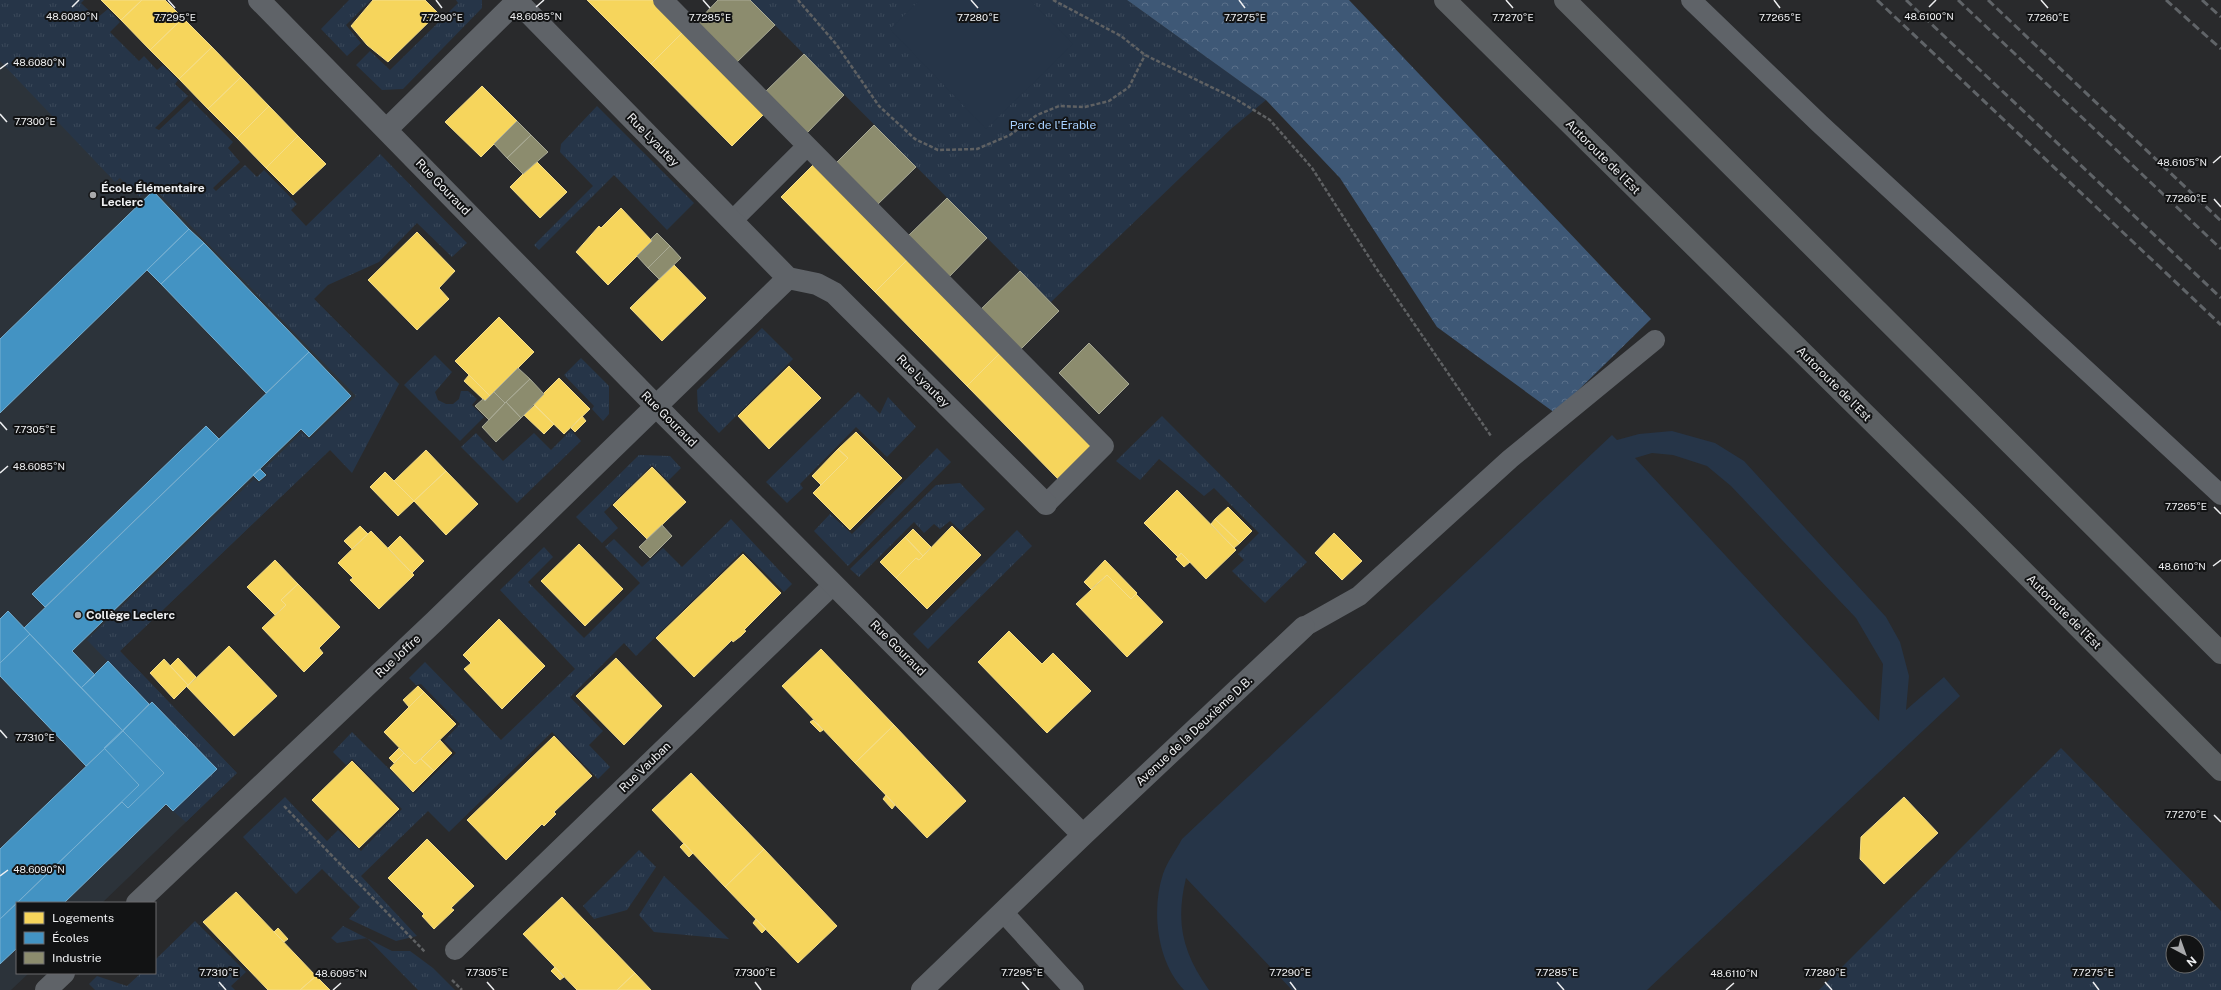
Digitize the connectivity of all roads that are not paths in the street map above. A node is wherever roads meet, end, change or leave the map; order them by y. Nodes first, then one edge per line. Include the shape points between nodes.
1 (259, 0) edge
2 (516, 0) edge
3 (663, 0) edge
4 (1445, 0) edge
5 (1565, 0) edge
6 (1691, 0) edge
7 (387, 129) junction
8 (807, 146) junction
9 (732, 221) junction
10 (788, 278) junction
11 (1655, 340) dead end
12 (655, 405) junction
13 (2221, 495) edge
14 (1046, 504) joint
15 (834, 584) junction
16 (1304, 627) joint
17 (2221, 653) edge
18 (2221, 770) edge
19 (1083, 835) junction
20 (138, 902) edge
21 (1003, 912) junction
22 (455, 950) dead end
23 (63, 974) edge
24 (46, 990) edge
25 (922, 990) edge
26 (1074, 990) edge

1 - 7 street, Rue Gouraud
2 - 7 street, Rue Lyautey
2 - 9 street, Rue Lyautey
3 - 8 lane
4 - 18 highway, Autoroute de l’Est via 1971,519
5 - 17 highway
6 - 13 lane via 1820,124
7 - 12 street, Rue Gouraud
8 - 9 lane
8 - 14 lane via 1104,446
9 - 10 street, Rue Lyautey
10 - 12 street
10 - 14 street, Rue Lyautey via 817,284 834,293
11 - 16 lane via 1510,459 1358,596
12 - 15 street, Rue Gouraud
12 - 20 street, Rue Joffre via 435,621
15 - 19 street, Rue Gouraud
15 - 22 lane, Rue Vauban
16 - 19 street, Avenue de la Deuxième D.B.
19 - 21 street, Avenue de la Deuxième D.B.
21 - 25 street, Avenue de la Deuxième D.B.
21 - 26 lane
23 - 24 street

